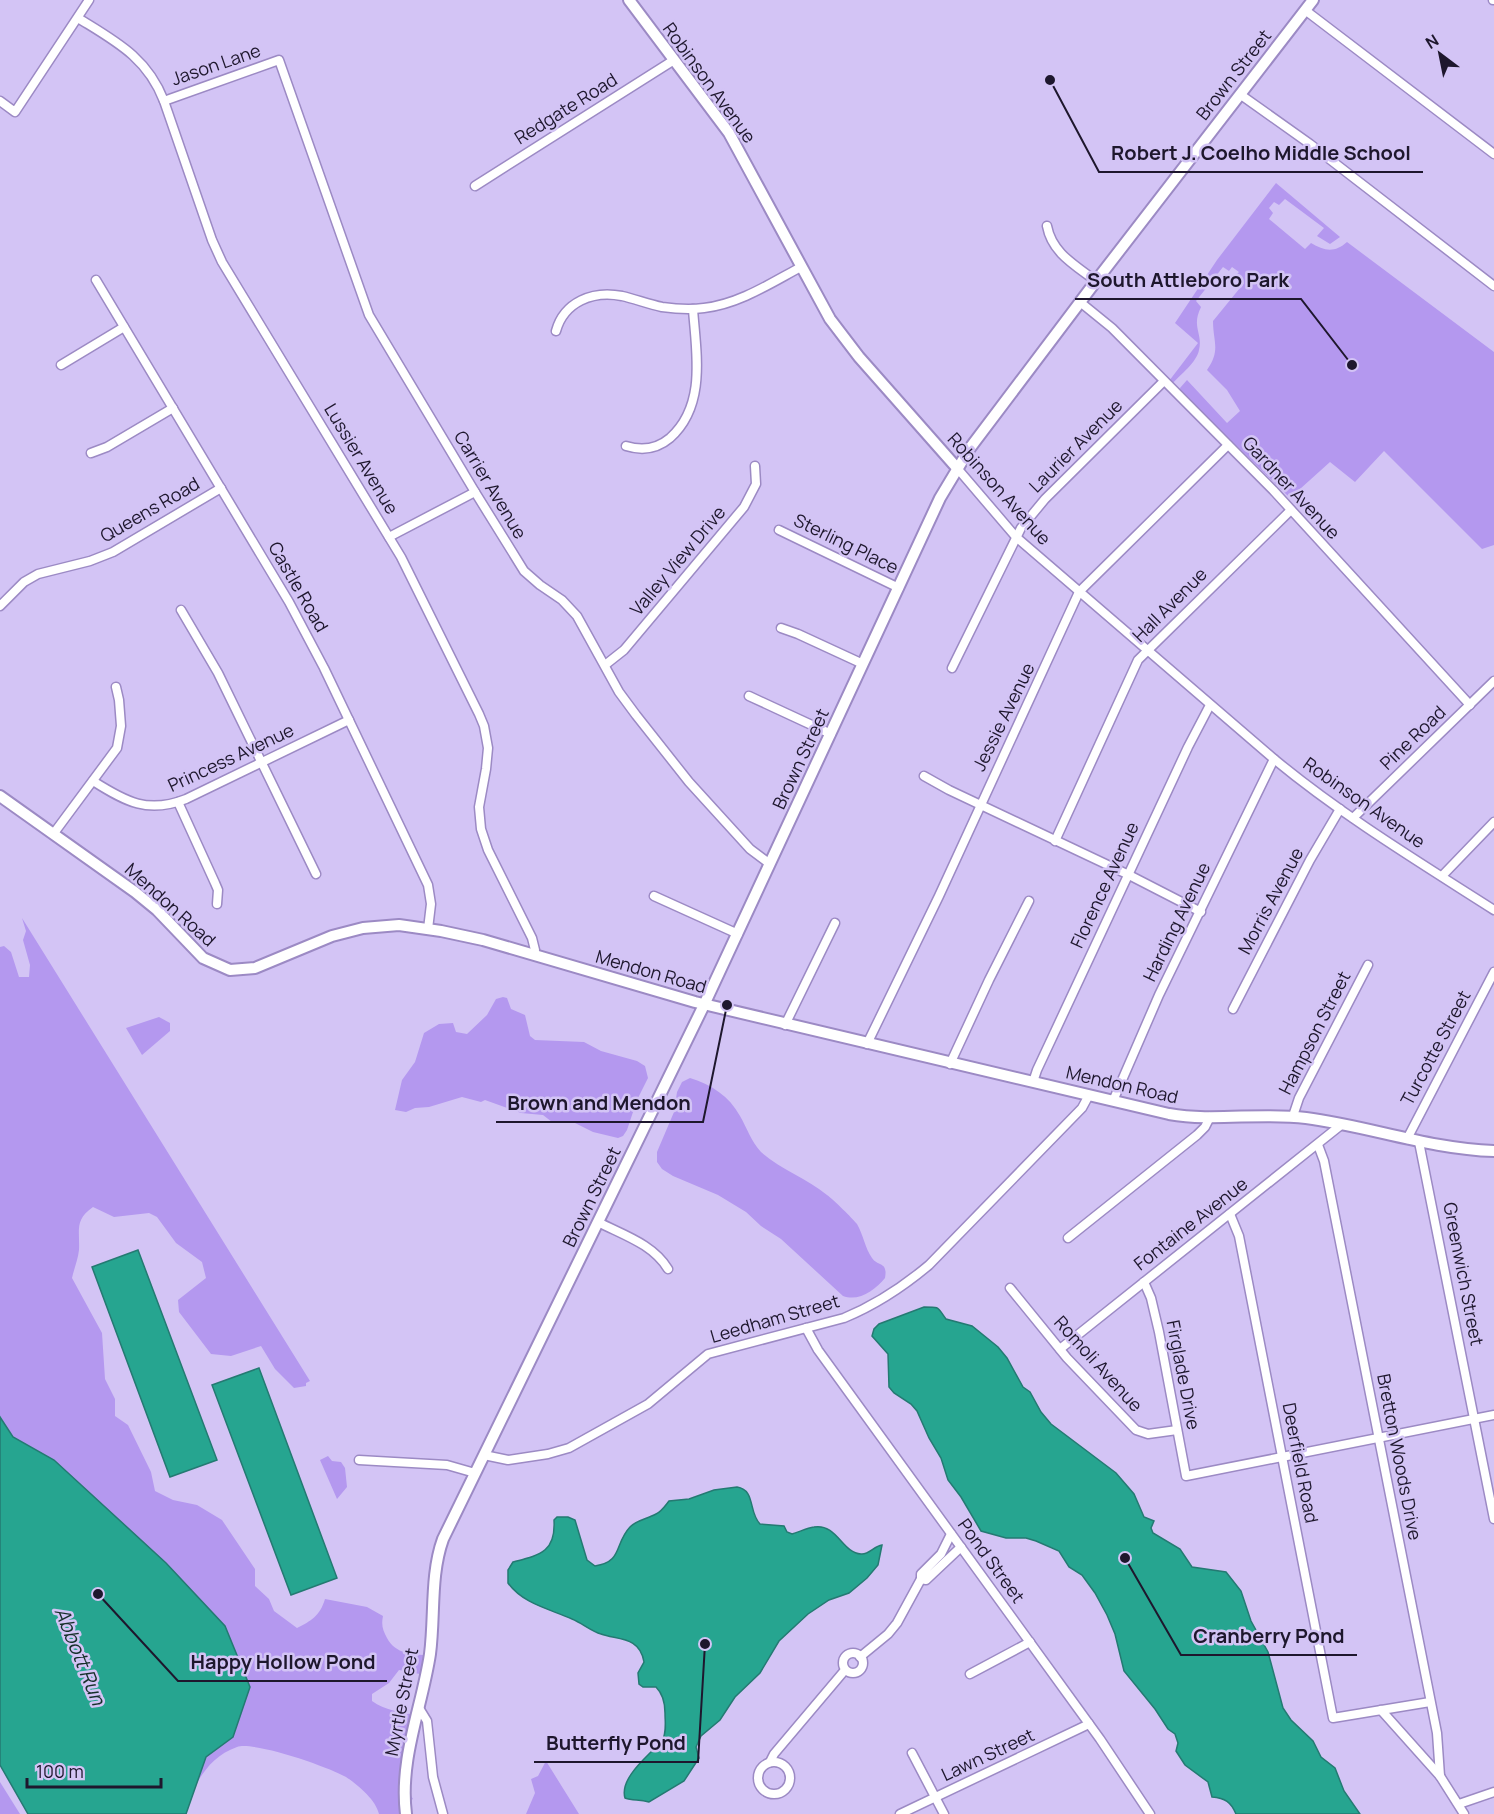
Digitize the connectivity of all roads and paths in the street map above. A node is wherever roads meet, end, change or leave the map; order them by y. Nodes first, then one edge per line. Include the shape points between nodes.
1 (89, 0) edge
2 (629, 0) edge
3 (1313, 0) edge
4 (1305, 10) junction
5 (78, 18) junction
6 (279, 60) joint
7 (674, 60) junction
8 (1241, 94) junction
9 (0, 101) edge
10 (164, 101) junction
11 (1494, 154) edge
12 (476, 186) dead end
13 (1047, 226) dead end
14 (801, 267) junction
15 (96, 280) dead end
16 (1096, 281) junction
17 (1494, 286) edge
18 (1080, 302) junction
19 (693, 309) junction
20 (124, 327) junction
21 (556, 332) dead end
22 (61, 365) dead end
23 (1164, 381) junction
24 (173, 408) junction
25 (1228, 445) junction
26 (626, 446) dead end
27 (91, 453) dead end
28 (755, 466) dead end
29 (957, 468) junction
30 (221, 488) junction
31 (475, 492) junction
32 (1291, 510) junction
33 (779, 530) dead end
34 (388, 537) junction
35 (1016, 537) junction
36 (899, 588) junction
37 (1079, 592) junction
38 (0, 606) edge
39 (181, 610) dead end
40 (781, 628) dead end
41 (1146, 651) junction
42 (863, 664) junction
43 (605, 665) junction
44 (952, 668) dead end
45 (1494, 681) edge
46 (116, 687) dead end
47 (749, 696) dead end
48 (1210, 705) junction
49 (1470, 705) junction
50 (349, 720) junction
51 (831, 734) junction
52 (1274, 759) junction
53 (262, 762) junction
54 (924, 776) dead end
55 (93, 781) junction
56 (0, 796) edge
57 (178, 802) junction
58 (979, 805) junction
59 (1340, 809) junction
60 (1353, 818) junction
61 (1494, 822) edge
62 (54, 833) junction
63 (1055, 841) junction
64 (770, 864) junction
65 (316, 874) dead end
66 (1129, 875) junction
67 (1442, 876) junction
68 (654, 896) dead end
69 (1029, 901) dead end
70 (217, 904) dead end
71 (1494, 910) edge
72 (1201, 912) junction
73 (835, 923) dead end
74 (428, 929) junction
75 (738, 934) junction
76 (534, 955) junction
77 (1368, 964) dead end
78 (1494, 972) edge
79 (704, 1005) junction
80 (1233, 1009) dead end
81 (785, 1025) junction
82 (867, 1044) junction
83 (950, 1064) junction
84 (1034, 1082) junction
85 (1089, 1095) junction
86 (1113, 1101) junction
87 (1293, 1116) junction
88 (1210, 1117) junction
89 (1341, 1125) junction
90 (1407, 1139) junction
91 (1419, 1142) junction
92 (1318, 1145) junction
93 (1494, 1151) edge
94 (1230, 1214) junction
95 (598, 1222) junction
96 (1068, 1238) dead end
97 (668, 1269) dead end
98 (1144, 1282) junction
99 (1010, 1288) dead end
100 (806, 1328) junction
101 (1060, 1349) junction
102 (1494, 1414) edge
103 (1474, 1418) junction
104 (1177, 1430) junction
105 (1378, 1438) junction
106 (484, 1455) junction
107 (1282, 1457) junction
108 (359, 1460) dead end
109 (475, 1473) junction
110 (1494, 1519) edge
111 (951, 1534) junction
112 (961, 1547) junction
113 (921, 1579) junction
114 (434, 1597) joint
115 (1030, 1642) junction
116 (860, 1657) junction
117 (845, 1670) junction
118 (970, 1674) dead end
119 (1430, 1702) junction
120 (419, 1708) junction
121 (1381, 1710) junction
122 (1089, 1724) junction
123 (912, 1753) dead end
124 (770, 1762) dead end
125 (1440, 1776) junction
126 (1494, 1792) edge
127 (936, 1797) junction
128 (1459, 1804) junction
129 (405, 1814) edge
130 (443, 1814) edge
131 (900, 1814) edge
132 (944, 1814) edge
133 (1150, 1814) edge
134 (1464, 1814) edge

1 - 5 street
2 - 7 street, Robinson Avenue
3 - 4 street, Brown Street
4 - 8 street, Brown Street
4 - 11 street
5 - 9 street via 15,112
5 - 10 street, Lussier Avenue via 142,63
6 - 10 street, Jason Lane
6 - 31 street, Carrier Avenue via 365,306
7 - 12 street, Redgate Road
7 - 14 street, Robinson Avenue via 729,133
8 - 16 street, Brown Street
8 - 17 street
10 - 34 street, Lussier Avenue via 222,262
13 - 16 street via 1058,250
14 - 19 street via 735,301
14 - 29 street, Robinson Avenue via 849,344
15 - 20 street, Castle Road
16 - 18 street, Brown Street
18 - 23 street, Gardner Avenue
18 - 29 street, Brown Street
19 - 21 street via 664,307 620,295 598,295 570,306
19 - 26 street via 697,378 690,410 676,432 662,444 648,449
20 - 22 street
20 - 24 street, Castle Road
23 - 25 street, Gardner Avenue
23 - 35 street, Laurier Avenue via 1045,499
24 - 27 street
24 - 30 street, Castle Road
25 - 32 street, Gardner Avenue
25 - 37 street, Jessie Avenue
28 - 43 street, Valley View Drive via 756,484 744,507 631,642
29 - 35 street, Robinson Avenue
29 - 36 street, Brown Street
30 - 38 street, Queens Road via 113,552 38,574
30 - 50 street, Castle Road via 298,617
31 - 34 street
31 - 43 street, Carrier Avenue via 524,571 571,608
32 - 41 street, Hall Avenue
32 - 49 street, Gardner Avenue
33 - 36 street, Sterling Place
34 - 76 street, Lussier Avenue via 412,577 484,726 488,748 479,807 481,829 532,939
35 - 37 street, Robinson Avenue
35 - 44 street, Laurier Avenue
36 - 42 street, Brown Street
37 - 41 street, Robinson Avenue
37 - 58 street, Jessie Avenue
39 - 53 street via 218,673
40 - 42 street
41 - 48 street, Robinson Avenue
41 - 63 street, Hall Avenue via 1138,660
42 - 51 street, Brown Street
43 - 64 street, Carrier Avenue via 627,704 689,782 755,855
45 - 49 street, Pine Road
46 - 55 street via 121,709 120,741
47 - 51 street
48 - 52 street, Robinson Avenue
48 - 66 street, Florence Avenue
49 - 60 street, Pine Road
50 - 53 street, Princess Avenue
50 - 74 street, Castle Road via 428,885
51 - 64 street, Brown Street
52 - 59 street, Robinson Avenue
52 - 72 street, Harding Avenue
53 - 57 street, Princess Avenue
53 - 65 street
54 - 58 street
55 - 57 street, Princess Avenue via 131,803 160,807
55 - 62 street
56 - 62 street, Mendon Road
57 - 70 street via 218,890
58 - 63 street
58 - 82 street, Jessie Avenue
59 - 60 street, Robinson Avenue
59 - 80 street, Morris Avenue
60 - 67 street, Robinson Avenue
61 - 67 street
62 - 74 street, Mendon Road via 147,901 202,958 230,970 255,968 332,936 363,928 399,925
63 - 66 street
64 - 75 street, Brown Street
66 - 72 street
66 - 84 street, Florence Avenue
67 - 71 street, Robinson Avenue
68 - 75 street
69 - 83 street
72 - 86 street, Harding Avenue via 1159,994
73 - 81 street
74 - 76 street, Mendon Road
75 - 79 street, Brown Street
76 - 79 street, Mendon Road
77 - 87 street, Hampson Street
78 - 90 street, Turcotte Street
79 - 81 street, Mendon Road
79 - 95 street, Brown Street
81 - 82 street, Mendon Road
82 - 83 street, Mendon Road
83 - 84 street, Mendon Road
84 - 85 street, Mendon Road
85 - 86 street, Mendon Road
85 - 100 street, Leedham Street via 1082,1108 929,1265 852,1314
86 - 88 street, Mendon Road via 1178,1116
87 - 88 street, Mendon Road
87 - 89 street, Mendon Road
88 - 96 street via 1197,1135
89 - 90 street, Mendon Road
89 - 92 street, Fontaine Avenue
90 - 91 street, Mendon Road
91 - 93 street, Mendon Road
91 - 103 street, Greenwich Street
92 - 94 street, Fontaine Avenue
92 - 105 street, Bretton Woods Drive
94 - 98 street, Fontaine Avenue
94 - 107 street, Deerfield Road via 1239,1236
95 - 97 street via 651,1249
95 - 106 street, Brown Street
98 - 101 street, Fontaine Avenue
98 - 104 street, Firglade Drive via 1154,1312
99 - 101 street, Romoli Avenue
100 - 106 street, Leedham Street via 708,1354 648,1404 569,1448 517,1460
100 - 111 street, Pond Street
101 - 104 street, Romoli Avenue via 1138,1432
102 - 103 street
103 - 105 street
103 - 110 street, Greenwich Street
104 - 107 street, Firglade Drive via 1186,1476
105 - 107 street
105 - 119 street, Bretton Woods Drive
106 - 109 street, Brown Street
107 - 121 street, Deerfield Road via 1333,1718
108 - 109 street via 447,1465
109 - 114 street, Brown Street via 440,1547
111 - 112 street, Pond Street
111 - 113 street
112 - 113 street via 926,1580
112 - 115 street, Pond Street
113 - 116 street via 897,1623
114 - 120 street, Myrtle Street via 430,1650
115 - 118 street
115 - 122 street, Pond Street
116 - 117 street via 852,1653 846,1656
116 - 117 street via 863,1663 858,1672
117 - 124 street
119 - 121 street
119 - 125 street, Bretton Woods Drive
120 - 129 street, Myrtle Street via 405,1771
120 - 130 street via 425,1716 433,1777
121 - 125 street
122 - 127 street, Lawn Street
122 - 133 street, Pond Street
123 - 127 street
125 - 128 street
126 - 128 street
127 - 131 street, Lawn Street
127 - 132 street
128 - 134 street

